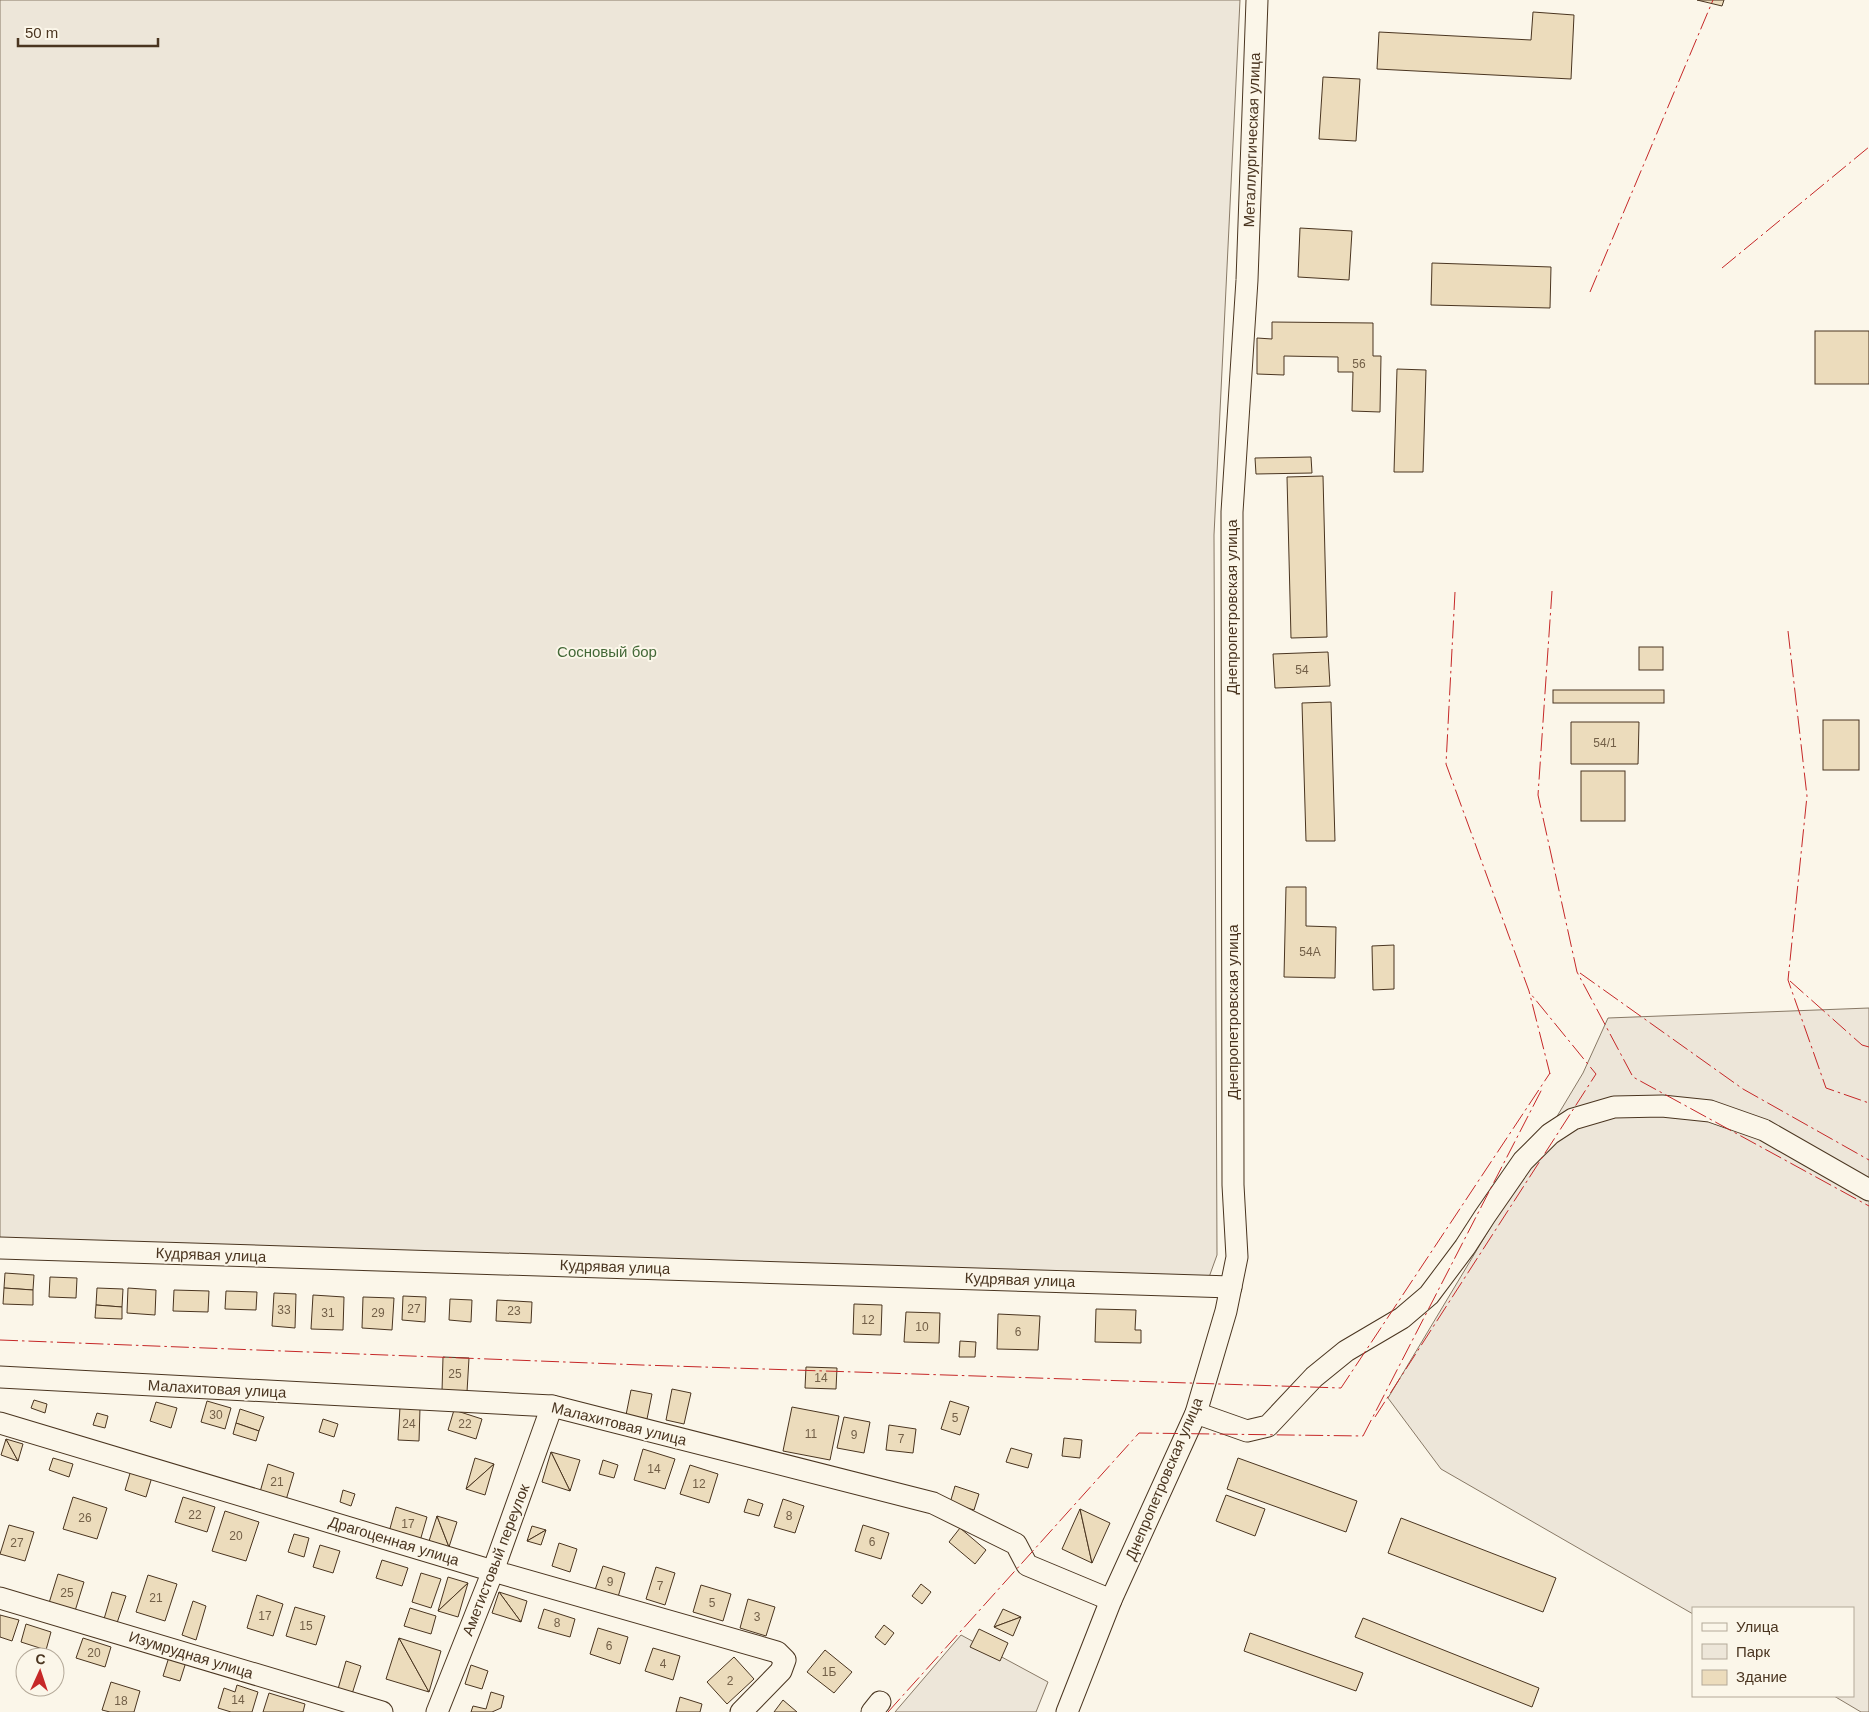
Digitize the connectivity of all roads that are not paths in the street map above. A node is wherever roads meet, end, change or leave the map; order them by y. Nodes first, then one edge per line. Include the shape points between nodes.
1 (1257, 0) edge
2 (1247, 280) joint
3 (1869, 1190) edge
4 (0, 1248) edge
5 (1231, 1287) junction
6 (0, 1377) edge
7 (552, 1406) junction
8 (1196, 1413) junction
9 (0, 1424) edge
10 (493, 1571) junction
11 (0, 1598) edge
12 (1111, 1600) junction
13 (382, 1712) edge
14 (437, 1712) edge
15 (741, 1712) edge
16 (1066, 1712) edge

1 - 2 street, Металлургическая улица
2 - 5 street, Днепропетровская улица via 1232,512 1233,1185 1237,1257
3 - 8 street via 1764,1130 1710,1110 1614,1107 1573,1119 1550,1134 1522,1161 1465,1247 1428,1295 1402,1318 1346,1351 1314,1377 1268,1426 1247,1431
4 - 5 street, Кудрявая улица
5 - 8 street, Днепропетровская улица
6 - 7 street, Малахитовая улица
7 - 10 street, Аметистовый переулок
7 - 12 street, Малахитовая улица via 933,1503 1016,1544 1027,1566
8 - 12 street, Днепропетровская улица
9 - 10 street, Драгоценная улица
10 - 14 street, Аметистовый переулок
10 - 15 street, Драгоценная улица via 777,1652 786,1660 781,1671
11 - 13 street, Изумрудная улица
12 - 16 street, Днепропетровская улица

